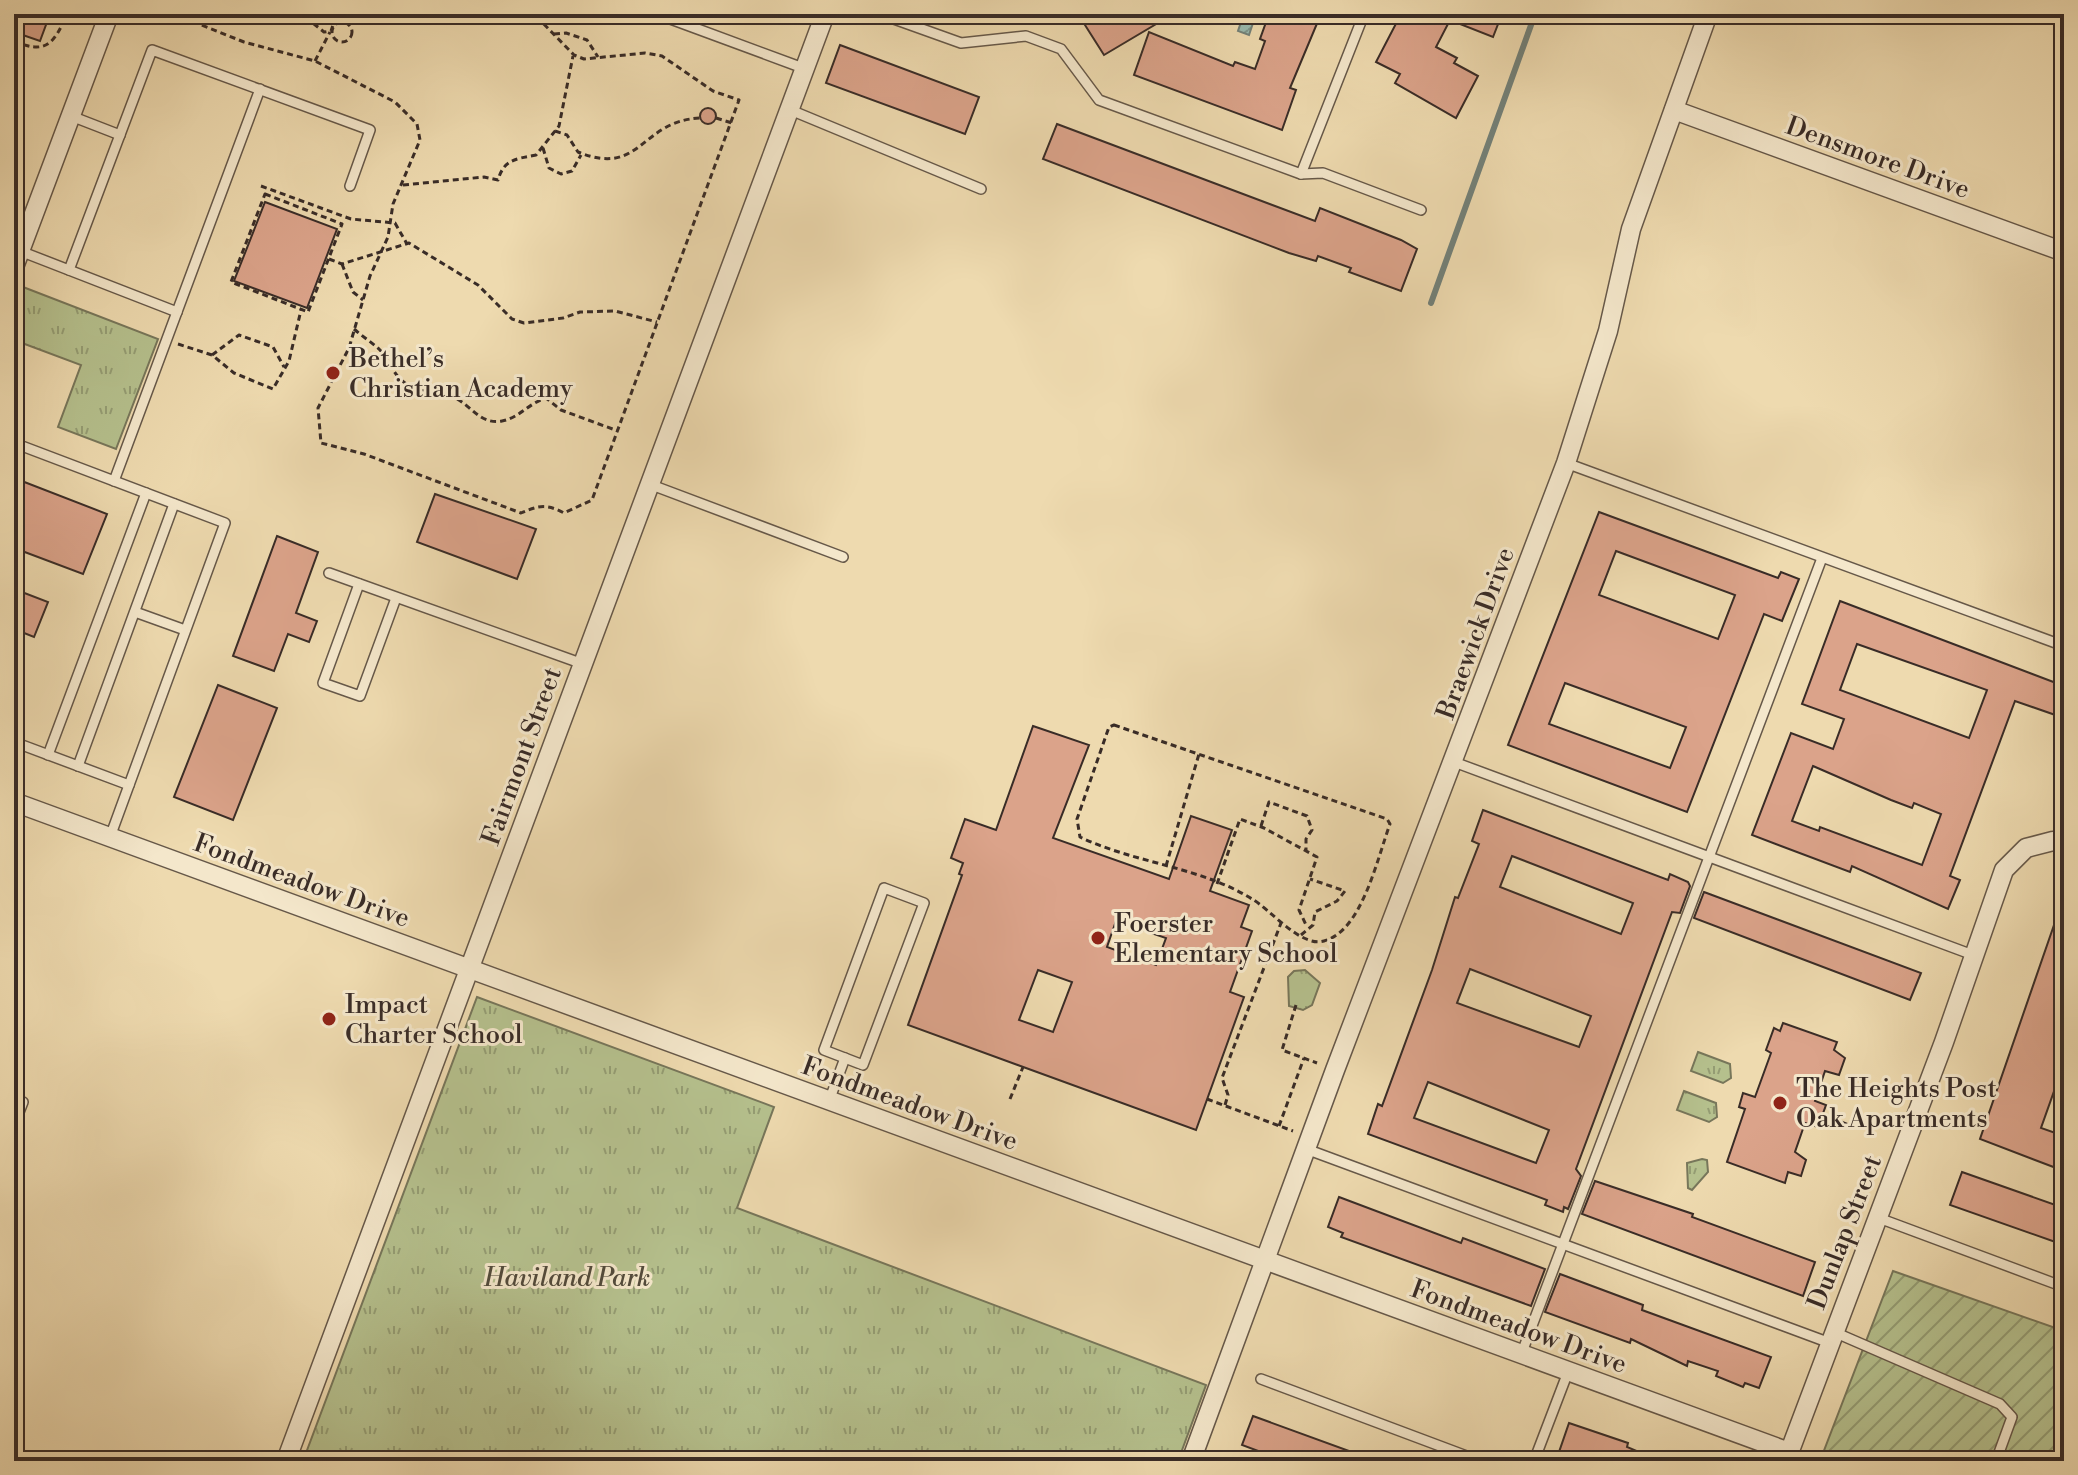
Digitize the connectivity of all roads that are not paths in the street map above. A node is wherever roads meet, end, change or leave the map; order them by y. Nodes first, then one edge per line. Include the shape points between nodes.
1 (109, 14) edge
2 (657, 14) edge
3 (825, 14) edge
4 (880, 14) edge
5 (1364, 14) edge
6 (1708, 14) edge
7 (803, 68) junction
8 (260, 89) junction
9 (788, 109) junction
10 (1674, 110) junction
11 (71, 116) junction
12 (120, 135) junction
13 (1301, 174) junction
14 (350, 186) dead end
15 (981, 189) dead end
16 (1421, 210) dead end
17 (2064, 252) edge
18 (17, 259) edge
19 (69, 270) junction
20 (177, 312) junction
21 (14, 443) edge
22 (1566, 463) junction
23 (114, 481) junction
24 (649, 484) junction
25 (146, 493) junction
26 (174, 504) junction
27 (843, 557) dead end
28 (1822, 558) junction
29 (329, 573) dead end
30 (359, 584) junction
31 (396, 598) junction
32 (135, 612) junction
33 (185, 630) junction
34 (2064, 646) edge
35 (583, 664) junction
36 (14, 742) edge
37 (48, 755) junction
38 (1454, 762) junction
39 (78, 766) junction
40 (129, 785) junction
41 (14, 802) edge
42 (110, 837) junction
43 (2064, 845) edge
44 (1709, 858) junction
45 (1973, 955) junction
46 (468, 968) junction
47 (845, 1058) junction
48 (829, 1101) junction
49 (23, 1102) dead end
50 (14, 1125) edge
51 (1308, 1143) junction
52 (1876, 1217) junction
53 (1562, 1244) junction
54 (1266, 1261) junction
55 (2064, 1287) edge
56 (1832, 1337) junction
57 (1521, 1355) junction
58 (1568, 1372) junction
59 (1261, 1379) dead end
60 (1788, 1456) edge
61 (286, 1461) edge
62 (1191, 1461) edge
63 (1480, 1461) edge
64 (1534, 1461) edge
65 (1996, 1461) edge

1 - 11 street
2 - 7 lane
3 - 7 street, Fairmont Street
4 - 13 lane via 961,43 1026,36 1061,49 1099,100
5 - 13 lane
6 - 10 street, Braewick Drive
7 - 9 street, Fairmont Street
8 - 12 lane via 152,50
8 - 14 lane via 370,130
8 - 20 lane
9 - 15 lane
9 - 24 street, Fairmont Street
10 - 17 street, Densmore Drive
10 - 22 street, Braewick Drive via 1631,229 1608,331
11 - 12 lane
11 - 18 street
12 - 19 lane
13 - 16 lane via 1323,173
18 - 19 lane
19 - 20 lane
20 - 23 lane
21 - 23 lane
22 - 28 lane
22 - 38 street, Braewick Drive
23 - 25 lane
24 - 27 lane
24 - 35 street, Fairmont Street
25 - 26 lane
25 - 37 lane
26 - 32 lane
26 - 33 lane via 225,523
28 - 34 lane
28 - 44 lane
29 - 30 lane
30 - 31 lane
30 - 31 lane via 323,683 360,696
31 - 35 lane
32 - 33 lane
32 - 39 lane
33 - 40 lane
35 - 46 street, Fairmont Street
36 - 37 lane
37 - 39 lane
38 - 44 lane
38 - 51 street, Braewick Drive
39 - 40 lane
40 - 42 lane
41 - 42 street, Fondmeadow Drive
42 - 46 street, Fondmeadow Drive
43 - 45 street, Dunlap Street via 2053,841 2026,848 2004,870
44 - 45 lane
44 - 53 lane
45 - 52 street, Dunlap Street
46 - 48 street, Fondmeadow Drive
46 - 61 street, Fairmont Street
47 - 47 lane via 863,1065 924,903 884,888 824,1050
47 - 48 lane
48 - 54 street, Fondmeadow Drive
49 - 50 lane
51 - 53 lane
51 - 54 street, Braewick Drive
52 - 55 lane
52 - 56 street, Dunlap Street
53 - 56 lane
53 - 57 lane
54 - 57 street, Fondmeadow Drive
54 - 62 street, Braewick Drive
56 - 60 street, Dunlap Street
56 - 65 lane via 2000,1404 2012,1417
57 - 58 street, Fondmeadow Drive
58 - 60 street, Fondmeadow Drive
58 - 64 lane
59 - 63 lane

